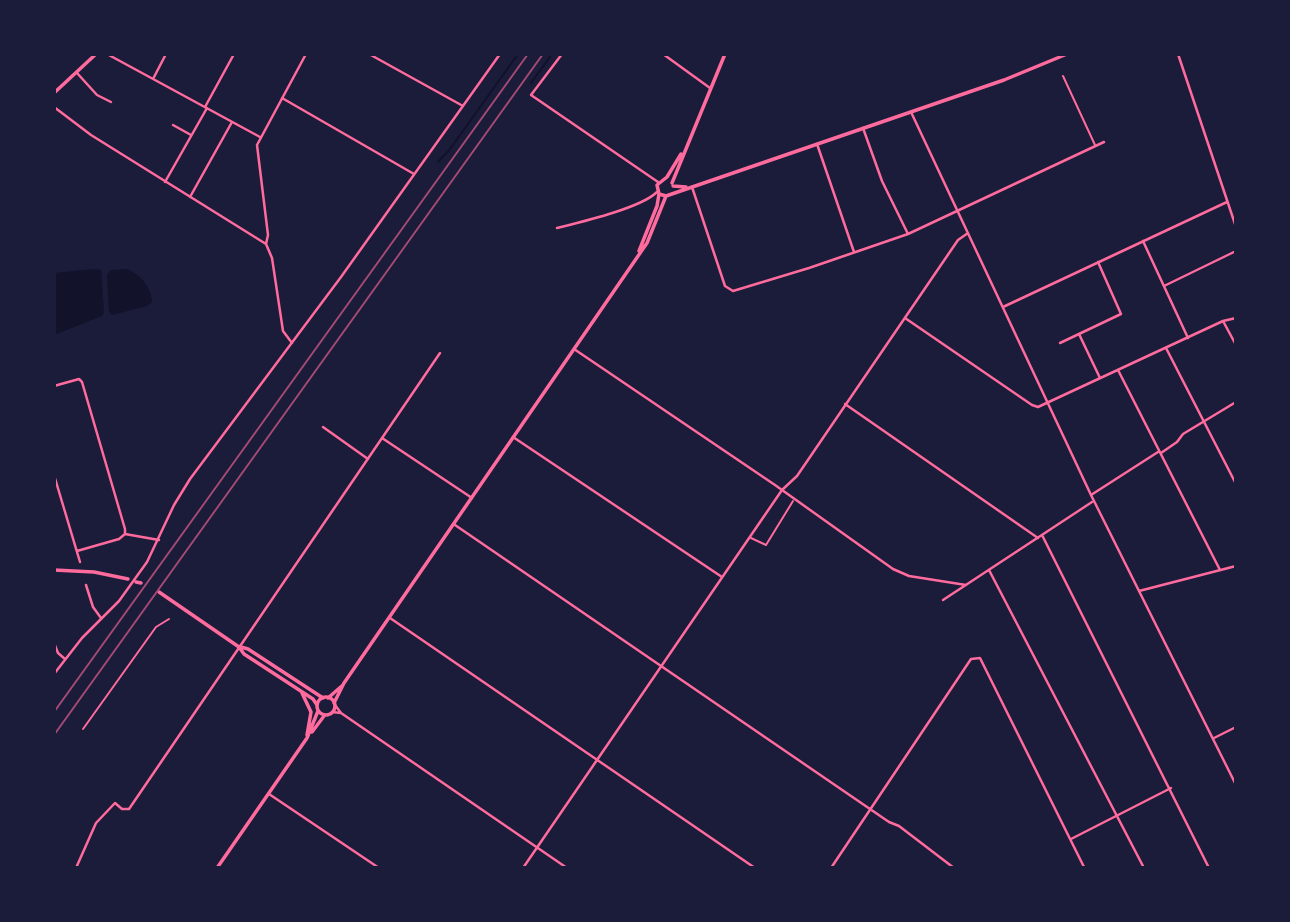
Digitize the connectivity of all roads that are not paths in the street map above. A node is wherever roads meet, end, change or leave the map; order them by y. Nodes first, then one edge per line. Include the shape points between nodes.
1 (96, 54) edge
2 (107, 54) edge
3 (166, 54) edge
4 (234, 54) edge
5 (306, 54) edge
6 (369, 54) edge
7 (500, 54) edge
8 (562, 54) edge
9 (663, 54) edge
10 (724, 54) edge
11 (1067, 54) edge
12 (1178, 54) edge
13 (77, 73) junction
14 (1063, 76) dead end
15 (153, 79) junction
16 (710, 88) junction
17 (54, 93) edge
18 (282, 98) junction
19 (111, 102) dead end
20 (463, 106) junction
21 (54, 107) edge
22 (206, 107) junction
23 (911, 112) junction
24 (232, 122) junction
25 (173, 125) dead end
26 (863, 128) junction
27 (191, 135) junction
28 (260, 137) junction
29 (1104, 142) dead end
30 (817, 144) junction
31 (1096, 146) junction
32 (685, 148) junction
33 (414, 174) junction
34 (665, 179) junction
35 (165, 182) junction
36 (658, 182) junction
37 (672, 184) junction
38 (691, 186) junction
39 (658, 193) junction
40 (668, 195) junction
41 (190, 197) junction
42 (1227, 202) junction
43 (957, 211) junction
44 (1236, 227) edge
45 (557, 228) dead end
46 (968, 233) junction
47 (908, 234) junction
48 (1143, 241) junction
49 (266, 244) junction
50 (1236, 251) edge
51 (855, 252) junction
52 (637, 256) junction
53 (1098, 262) junction
54 (1164, 286) junction
55 (1003, 307) junction
56 (905, 317) junction
57 (1236, 318) edge
58 (1223, 321) junction
59 (1079, 334) junction
60 (1188, 338) junction
61 (292, 343) junction
62 (1060, 343) dead end
63 (1236, 345) edge
64 (1167, 348) junction
65 (574, 349) junction
66 (440, 353) dead end
67 (1118, 370) junction
68 (1100, 379) junction
69 (54, 386) edge
70 (1236, 402) edge
71 (1048, 403) junction
72 (845, 404) junction
73 (1205, 421) junction
74 (323, 427) dead end
75 (513, 437) junction
76 (382, 438) junction
77 (1159, 453) junction
78 (368, 459) junction
79 (54, 475) edge
80 (1236, 484) edge
81 (782, 490) junction
82 (1091, 495) junction
83 (472, 498) junction
84 (794, 499) junction
85 (1094, 501) junction
86 (454, 524) junction
87 (125, 534) junction
88 (1040, 537) junction
89 (750, 538) junction
90 (159, 540) junction
91 (77, 551) junction
92 (80, 562) dead end
93 (1236, 566) edge
94 (54, 570) edge
95 (989, 570) junction
96 (1220, 570) junction
97 (723, 578) junction
98 (128, 579) dead end
99 (86, 585) dead end
100 (966, 585) junction
101 (1139, 591) junction
102 (159, 592) dead end
103 (943, 600) dead end
104 (101, 618) junction
105 (390, 618) junction
106 (169, 619) dead end
107 (54, 643) edge
108 (239, 647) junction
109 (65, 659) junction
110 (662, 666) junction
111 (54, 674) edge
112 (344, 683) junction
113 (301, 691) junction
114 (325, 698) junction
115 (334, 704) junction
116 (317, 705) junction
117 (318, 711) junction
118 (332, 712) junction
119 (341, 713) junction
120 (326, 715) junction
121 (1236, 727) edge
122 (83, 729) dead end
123 (309, 736) junction
124 (1213, 739) junction
125 (598, 759) junction
126 (1236, 785) edge
127 (1171, 788) junction
128 (269, 794) junction
129 (872, 809) junction
130 (1116, 814) junction
131 (1071, 839) junction
132 (537, 848) junction
133 (1084, 867) edge
134 (75, 868) edge
135 (217, 868) edge
136 (379, 868) edge
137 (523, 868) edge
138 (568, 868) edge
139 (755, 868) edge
140 (831, 868) edge
141 (954, 868) edge
142 (1144, 868) edge
143 (1209, 868) edge

1 - 13 street
2 - 15 street
3 - 15 street
4 - 22 street
5 - 18 street
6 - 20 street
7 - 20 street
8 - 36 street via 531,95
9 - 16 street
10 - 16 street
11 - 23 street
12 - 42 street
13 - 17 street
13 - 19 street
14 - 31 lane
15 - 22 street
16 - 32 street
18 - 28 street
18 - 33 street
20 - 33 street
21 - 35 street
22 - 24 street
22 - 27 street
23 - 26 street
23 - 43 street
24 - 28 street
24 - 41 street
25 - 27 street
26 - 30 street
26 - 47 street via 887,194
27 - 35 street
28 - 49 street
29 - 31 street
30 - 38 street
30 - 51 street
31 - 43 street
32 - 34 street
32 - 37 street
33 - 61 street
34 - 36 street
34 - 37 street
35 - 41 street
36 - 39 street
37 - 38 street
37 - 40 street
38 - 40 street
38 - 51 street via 730,291
39 - 40 street
39 - 45 street
39 - 52 street
40 - 52 street
41 - 49 street
42 - 44 street
42 - 48 street
43 - 46 street
43 - 47 street
46 - 55 street
46 - 56 street via 958,240
47 - 51 street
48 - 53 street
48 - 54 street
49 - 61 street via 283,331
50 - 54 street
52 - 65 street
53 - 55 street
53 - 59 street via 1121,314
54 - 60 street
55 - 71 street
56 - 71 street via 1032,405
56 - 72 street
57 - 58 street
58 - 60 street
58 - 63 street
59 - 62 street
59 - 68 street
60 - 64 street
61 - 90 street via 190,479
64 - 67 street
64 - 73 street
65 - 75 street
65 - 81 street
66 - 76 street
67 - 68 street
67 - 77 street
68 - 71 street
69 - 87 street via 79,379 85,391
70 - 73 street
71 - 82 street
72 - 81 street via 797,476
72 - 88 street
73 - 77 street
73 - 80 street
74 - 78 street
75 - 83 street
75 - 97 street
76 - 78 street
76 - 83 street
77 - 82 street
77 - 96 street
78 - 108 street
79 - 91 street
81 - 84 street
81 - 89 street
82 - 85 street
83 - 86 street
84 - 89 lane via 766,545
84 - 100 street via 897,571
85 - 88 street
85 - 101 street
86 - 105 street
86 - 110 street
87 - 90 street
87 - 91 street via 119,540
88 - 95 street
88 - 127 street
89 - 97 street
90 - 104 street via 127,591
91 - 92 street
93 - 96 street
94 - 98 street
95 - 100 street
95 - 130 street
96 - 101 street
97 - 110 street
99 - 104 street
100 - 103 street
101 - 124 street
102 - 108 street
104 - 109 street
105 - 112 street
105 - 125 street
106 - 122 lane via 156,627
107 - 109 street
108 - 113 street
108 - 114 street
108 - 134 street via 129,808 116,803 96,822
109 - 111 street
110 - 125 street
110 - 129 street
112 - 114 street
112 - 115 street
113 - 116 street
113 - 123 street via 311,712
114 - 115 street
114 - 116 street
115 - 118 street
115 - 119 street
116 - 117 street
117 - 120 street
117 - 123 street
118 - 119 street
118 - 120 street
119 - 132 street
120 - 123 street
121 - 124 street
123 - 128 street
124 - 126 street
125 - 132 street
125 - 139 street
127 - 130 street
127 - 143 street
128 - 135 street
128 - 136 street
129 - 131 street via 976,657
129 - 140 street
129 - 141 street
130 - 131 street
130 - 142 street
131 - 133 street
132 - 137 street
132 - 138 street

